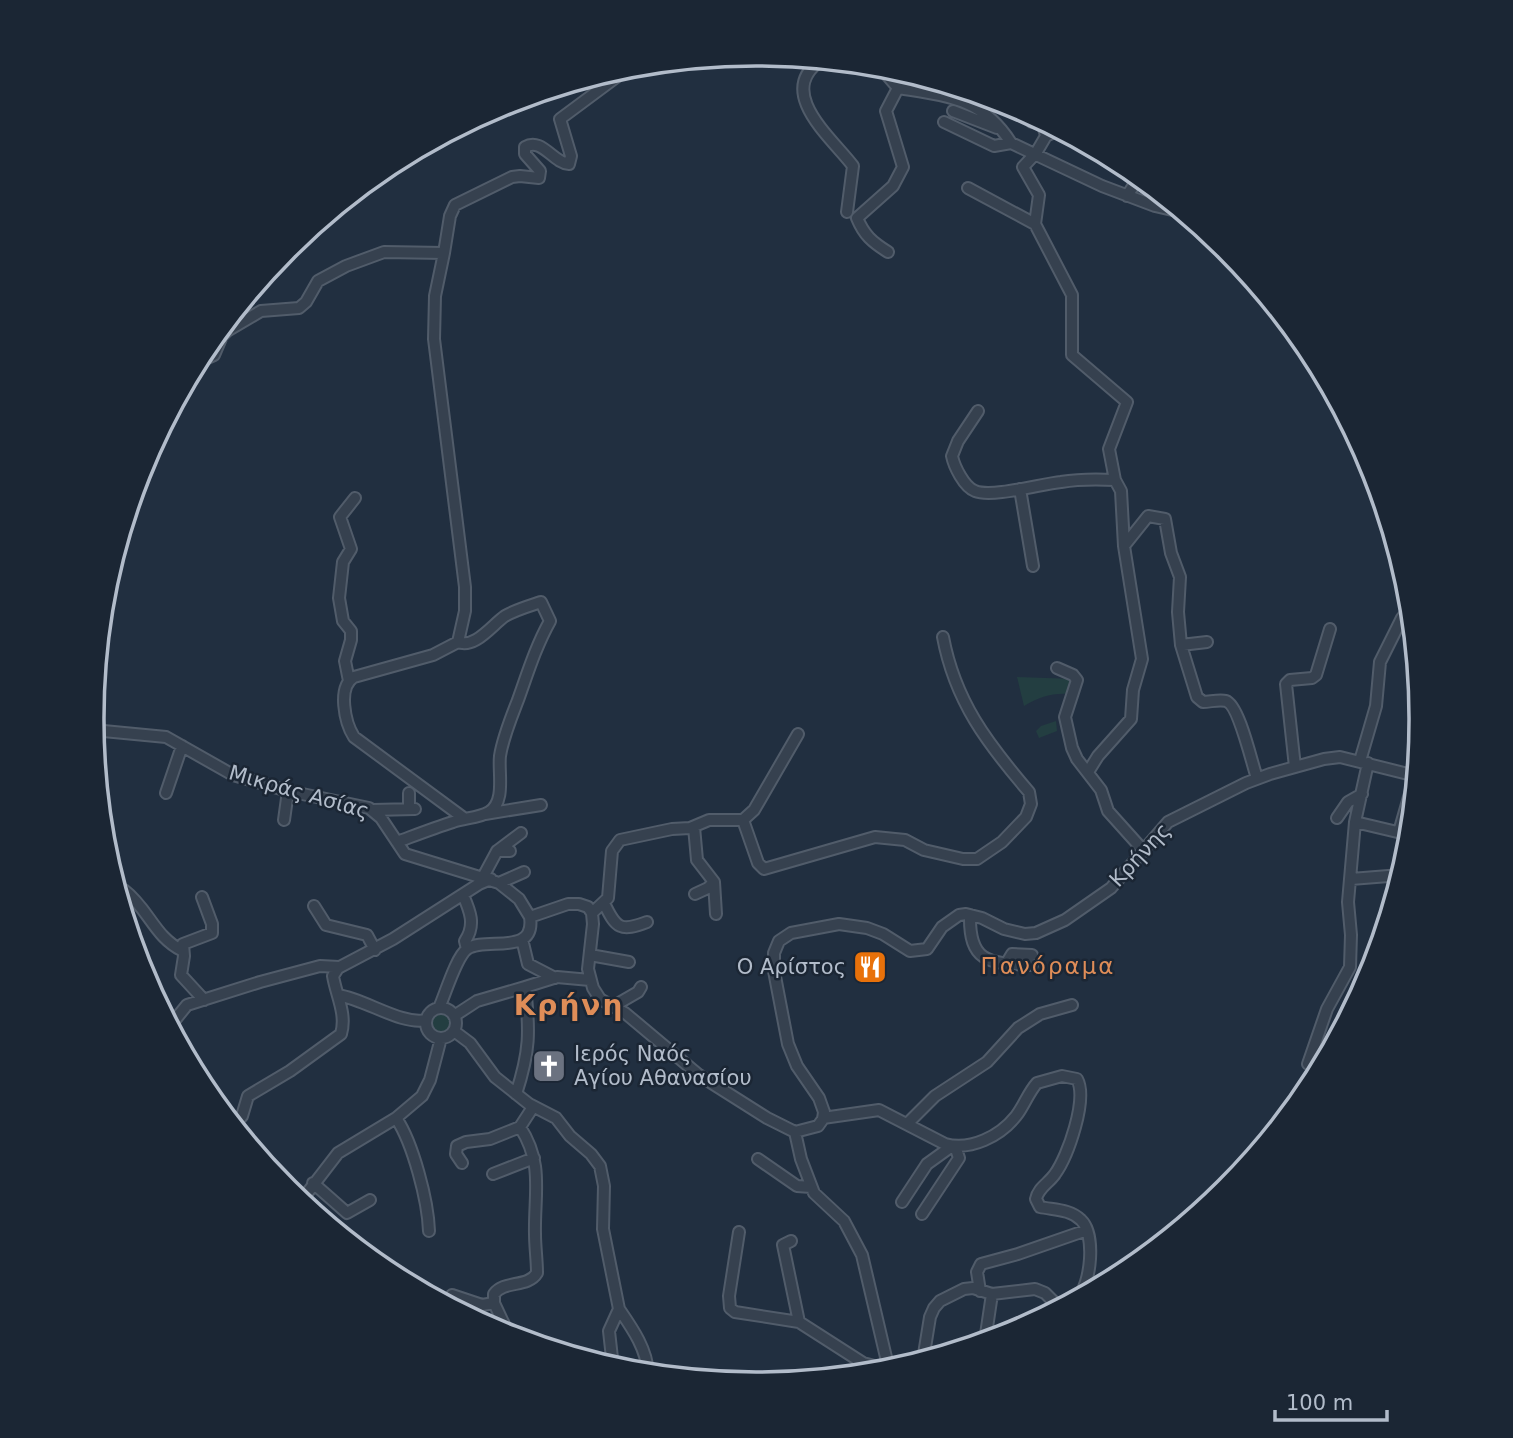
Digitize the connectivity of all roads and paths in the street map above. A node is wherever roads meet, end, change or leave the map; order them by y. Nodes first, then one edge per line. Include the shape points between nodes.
1 (812, 69) edge
2 (892, 81) edge
3 (605, 85) edge
4 (898, 88) junction
5 (949, 96) edge
6 (950, 96) edge
7 (953, 111) dead end
8 (944, 122) dead end
9 (1003, 130) junction
10 (1046, 136) edge
11 (1011, 143) junction
12 (1036, 153) junction
13 (1134, 186) edge
14 (968, 188) dead end
15 (1128, 196) junction
16 (1162, 208) edge
17 (847, 212) dead end
18 (1035, 224) junction
19 (888, 252) dead end
20 (444, 253) junction
21 (236, 325) edge
22 (978, 411) dead end
23 (1115, 480) junction
24 (1020, 489) junction
25 (355, 498) dead end
26 (1124, 545) junction
27 (1033, 566) dead end
28 (1401, 620) edge
29 (1330, 629) dead end
30 (943, 637) dead end
31 (458, 642) junction
32 (1207, 642) dead end
33 (1181, 645) junction
34 (1056, 668) dead end
35 (349, 681) junction
36 (104, 731) edge
37 (798, 734) dead end
38 (182, 746) junction
39 (1364, 762) junction
40 (1295, 767) junction
41 (1088, 772) junction
42 (1407, 774) edge
43 (1256, 778) junction
44 (288, 791) junction
45 (166, 793) dead end
46 (409, 793) dead end
47 (1362, 794) junction
48 (541, 805) dead end
49 (373, 810) junction
50 (482, 814) junction
51 (1337, 818) dead end
52 (465, 819) junction
53 (284, 820) dead end
54 (743, 821) junction
55 (1355, 822) junction
56 (694, 827) junction
57 (521, 833) dead end
58 (1398, 833) edge
59 (397, 842) junction
60 (510, 850) dead end
61 (1143, 850) junction
62 (497, 851) junction
63 (524, 872) dead end
64 (1390, 876) edge
65 (1351, 879) junction
66 (491, 880) junction
67 (713, 882) junction
68 (128, 893) edge
69 (695, 894) dead end
70 (463, 895) junction
71 (202, 897) dead end
72 (604, 903) junction
73 (314, 906) dead end
74 (592, 913) junction
75 (716, 914) dead end
76 (970, 915) junction
77 (530, 917) junction
78 (647, 922) dead end
79 (522, 939) junction
80 (467, 949) junction
81 (375, 950) junction
82 (183, 951) junction
83 (590, 955) junction
84 (1032, 960) dead end
85 (629, 962) dead end
86 (339, 967) junction
87 (555, 978) junction
88 (590, 981) junction
89 (525, 987) junction
90 (641, 987) dead end
91 (338, 995) junction
92 (204, 1000) junction
93 (1072, 1004) dead end
94 (612, 1007) junction
95 (439, 1008) junction
96 (454, 1016) junction
97 (176, 1018) edge
98 (426, 1020) junction
99 (454, 1031) junction
100 (441, 1038) junction
101 (1308, 1064) dead end
102 (516, 1094) junction
103 (533, 1107) junction
104 (240, 1118) edge
105 (396, 1118) junction
106 (823, 1118) junction
107 (908, 1123) junction
108 (520, 1127) junction
109 (795, 1132) junction
110 (953, 1146) junction
111 (534, 1158) junction
112 (758, 1158) dead end
113 (462, 1163) dead end
114 (493, 1174) dead end
115 (313, 1183) junction
116 (811, 1187) junction
117 (307, 1192) edge
118 (370, 1200) dead end
119 (902, 1202) dead end
120 (922, 1214) dead end
121 (1087, 1230) junction
122 (429, 1231) dead end
123 (739, 1231) dead end
124 (791, 1241) dead end
125 (1087, 1282) edge
126 (986, 1292) junction
127 (452, 1295) dead end
128 (1052, 1300) edge
129 (494, 1303) junction
130 (619, 1309) junction
131 (502, 1320) edge
132 (799, 1322) junction
133 (985, 1330) edge
134 (925, 1349) edge
135 (612, 1355) edge
136 (883, 1359) edge
137 (647, 1362) edge
138 (862, 1363) edge

1 - 17 street via 803,90 809,111 853,166
2 - 4 street
3 - 20 street via 560,118 569,164 530,144 524,155 540,171 539,178 512,177 455,205
4 - 5 street
4 - 19 street via 886,111 903,167 893,186 857,218 872,243
6 - 9 street via 980,109
7 - 9 street
8 - 11 street via 994,146
9 - 11 street
10 - 12 street
11 - 12 street
12 - 15 street
12 - 18 street via 1023,167 1039,195
13 - 15 street
14 - 18 street
15 - 16 street
18 - 23 street via 1072,295 1072,355 1127,402 1109,449
20 - 21 street via 384,252 318,281 299,308 261,311
20 - 31 street via 433,324 465,587
22 - 24 street via 953,450 957,469 975,491
23 - 24 street via 1073,480
23 - 26 street via 1121,491
24 - 27 street
25 - 35 street via 340,517 351,549 343,562 339,598 351,631 345,661
26 - 33 street via 1148,516 1165,519 1180,577
26 - 41 street via 1142,659 1131,719
28 - 39 street via 1380,662
29 - 40 street via 1316,676 1286,684
30 - 54 street via 965,707 1031,796 1026,817 1002,842 980,858 968,860 924,850 905,840 875,836 764,869
31 - 35 street via 433,655
31 - 50 street via 472,641 505,616 540,603 550,621 532,656 504,737 496,802
32 - 33 street
33 - 43 street via 1198,699 1224,700 1231,705
34 - 41 street via 1076,679 1065,724 1072,748
35 - 52 street via 346,721 354,737
36 - 38 street, Μικράς Ασίας via 155,734
37 - 54 street
38 - 44 street, Μικράς Ασίας via 233,775
38 - 45 street
39 - 40 street, Κρήνης via 1340,757
39 - 42 street, Κρήνης
39 - 47 street
40 - 43 street, Κρήνης
41 - 61 street via 1108,811
43 - 61 street, Κρήνης via 1168,822
44 - 49 street, Μικράς Ασίας
44 - 53 street
46 - 49 street via 412,809
47 - 51 street via 1352,798
47 - 55 street
48 - 50 street
49 - 59 street, Μικράς Ασίας
50 - 52 street
52 - 59 street
54 - 56 street via 709,820
55 - 58 street
55 - 65 street
56 - 67 street via 697,860
56 - 72 street via 621,839 612,851 610,892
57 - 62 street
59 - 66 street, Μικράς Ασίας via 408,856
60 - 62 street
61 - 76 street, Κρήνης via 1111,888 1046,929 1013,932
62 - 66 street
63 - 66 street
64 - 65 street
65 - 101 street via 1350,967 1327,1009
66 - 70 street
66 - 77 street, Μικράς Ασίας via 516,895
67 - 69 street
67 - 75 street
68 - 82 street via 162,936
70 - 80 street via 471,917
70 - 81 street
71 - 82 street via 212,933 183,944
72 - 74 street
72 - 78 street via 623,928
73 - 81 street via 326,925 367,935
74 - 77 street via 574,903
74 - 83 street
76 - 84 street via 976,951 984,958 1006,964
76 - 106 street via 949,922 923,951 910,951 883,934 832,923 787,934 779,941 774,971 788,1044 821,1102
77 - 79 street via 530,929
79 - 80 street
79 - 87 street via 528,964
80 - 95 street
81 - 86 street
82 - 92 street via 181,975
83 - 85 street
83 - 88 street
86 - 91 street via 333,976
86 - 92 street via 320,966
87 - 88 street
87 - 89 street
88 - 94 street via 600,999
89 - 96 street via 477,1001
89 - 102 street via 530,1036
90 - 94 street
91 - 98 street via 407,1020
91 - 104 street via 341,1034 248,1096
92 - 97 street via 185,1006
93 - 107 street via 1040,1014 1018,1028 987,1062 934,1096
94 - 109 street via 699,1075
95 - 96 street
95 - 98 street
96 - 99 street
98 - 100 street via 429,1032
99 - 100 street
99 - 102 street
100 - 105 street via 425,1092
102 - 103 street
103 - 108 street
103 - 130 street via 555,1118 600,1166 603,1229
105 - 115 street via 341,1150
105 - 122 street via 412,1152
106 - 107 street via 873,1110
106 - 109 street via 815,1128
107 - 110 street
108 - 111 street
108 - 113 street via 457,1146
109 - 116 street
110 - 119 street via 927,1164
110 - 120 street via 958,1158
110 - 121 street via 979,1142 1002,1130 1037,1083 1053,1077 1075,1078 1081,1090 1072,1136 1059,1167 1036,1199 1040,1207 1074,1215
111 - 114 street
111 - 129 street via 537,1276 499,1288
112 - 116 street via 797,1186
115 - 117 street
115 - 118 street via 347,1213
116 - 136 street via 847,1225 862,1255
121 - 125 street
121 - 126 street via 981,1264 977,1272
123 - 132 street via 730,1308
124 - 132 street via 783,1245
126 - 128 street via 1035,1289
126 - 133 street
126 - 134 street via 964,1289 940,1301 930,1317
127 - 129 street via 482,1305
129 - 131 street
130 - 135 street via 609,1329
130 - 137 street
132 - 138 street

